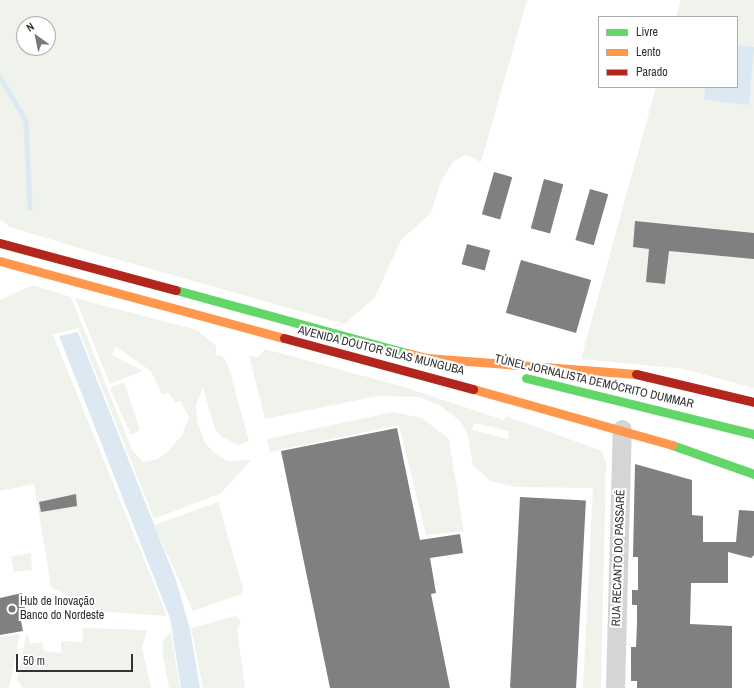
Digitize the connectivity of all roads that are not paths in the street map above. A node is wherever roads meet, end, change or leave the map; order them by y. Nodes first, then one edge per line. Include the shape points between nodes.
1 (0, 243) edge
2 (0, 261) edge
3 (427, 358) junction
4 (754, 402) edge
5 (622, 429) junction
6 (754, 434) edge
7 (753, 473) edge
8 (615, 688) edge

1 - 3 main road, AVENIDA DOUTOR SILAS MUNGUBA
2 - 5 main road, AVENIDA DOUTOR SILAS MUNGUBA
3 - 4 main road, AVENIDA DOUTOR SILAS MUNGUBA via 645,375
3 - 6 main road, TÚNEL JORNALISTA DEMÓCRITO DUMMAR via 506,373
5 - 7 main road, AVENIDA DOUTOR SILAS MUNGUBA
5 - 8 street, RUA RECANTO DO PASSARÉ

